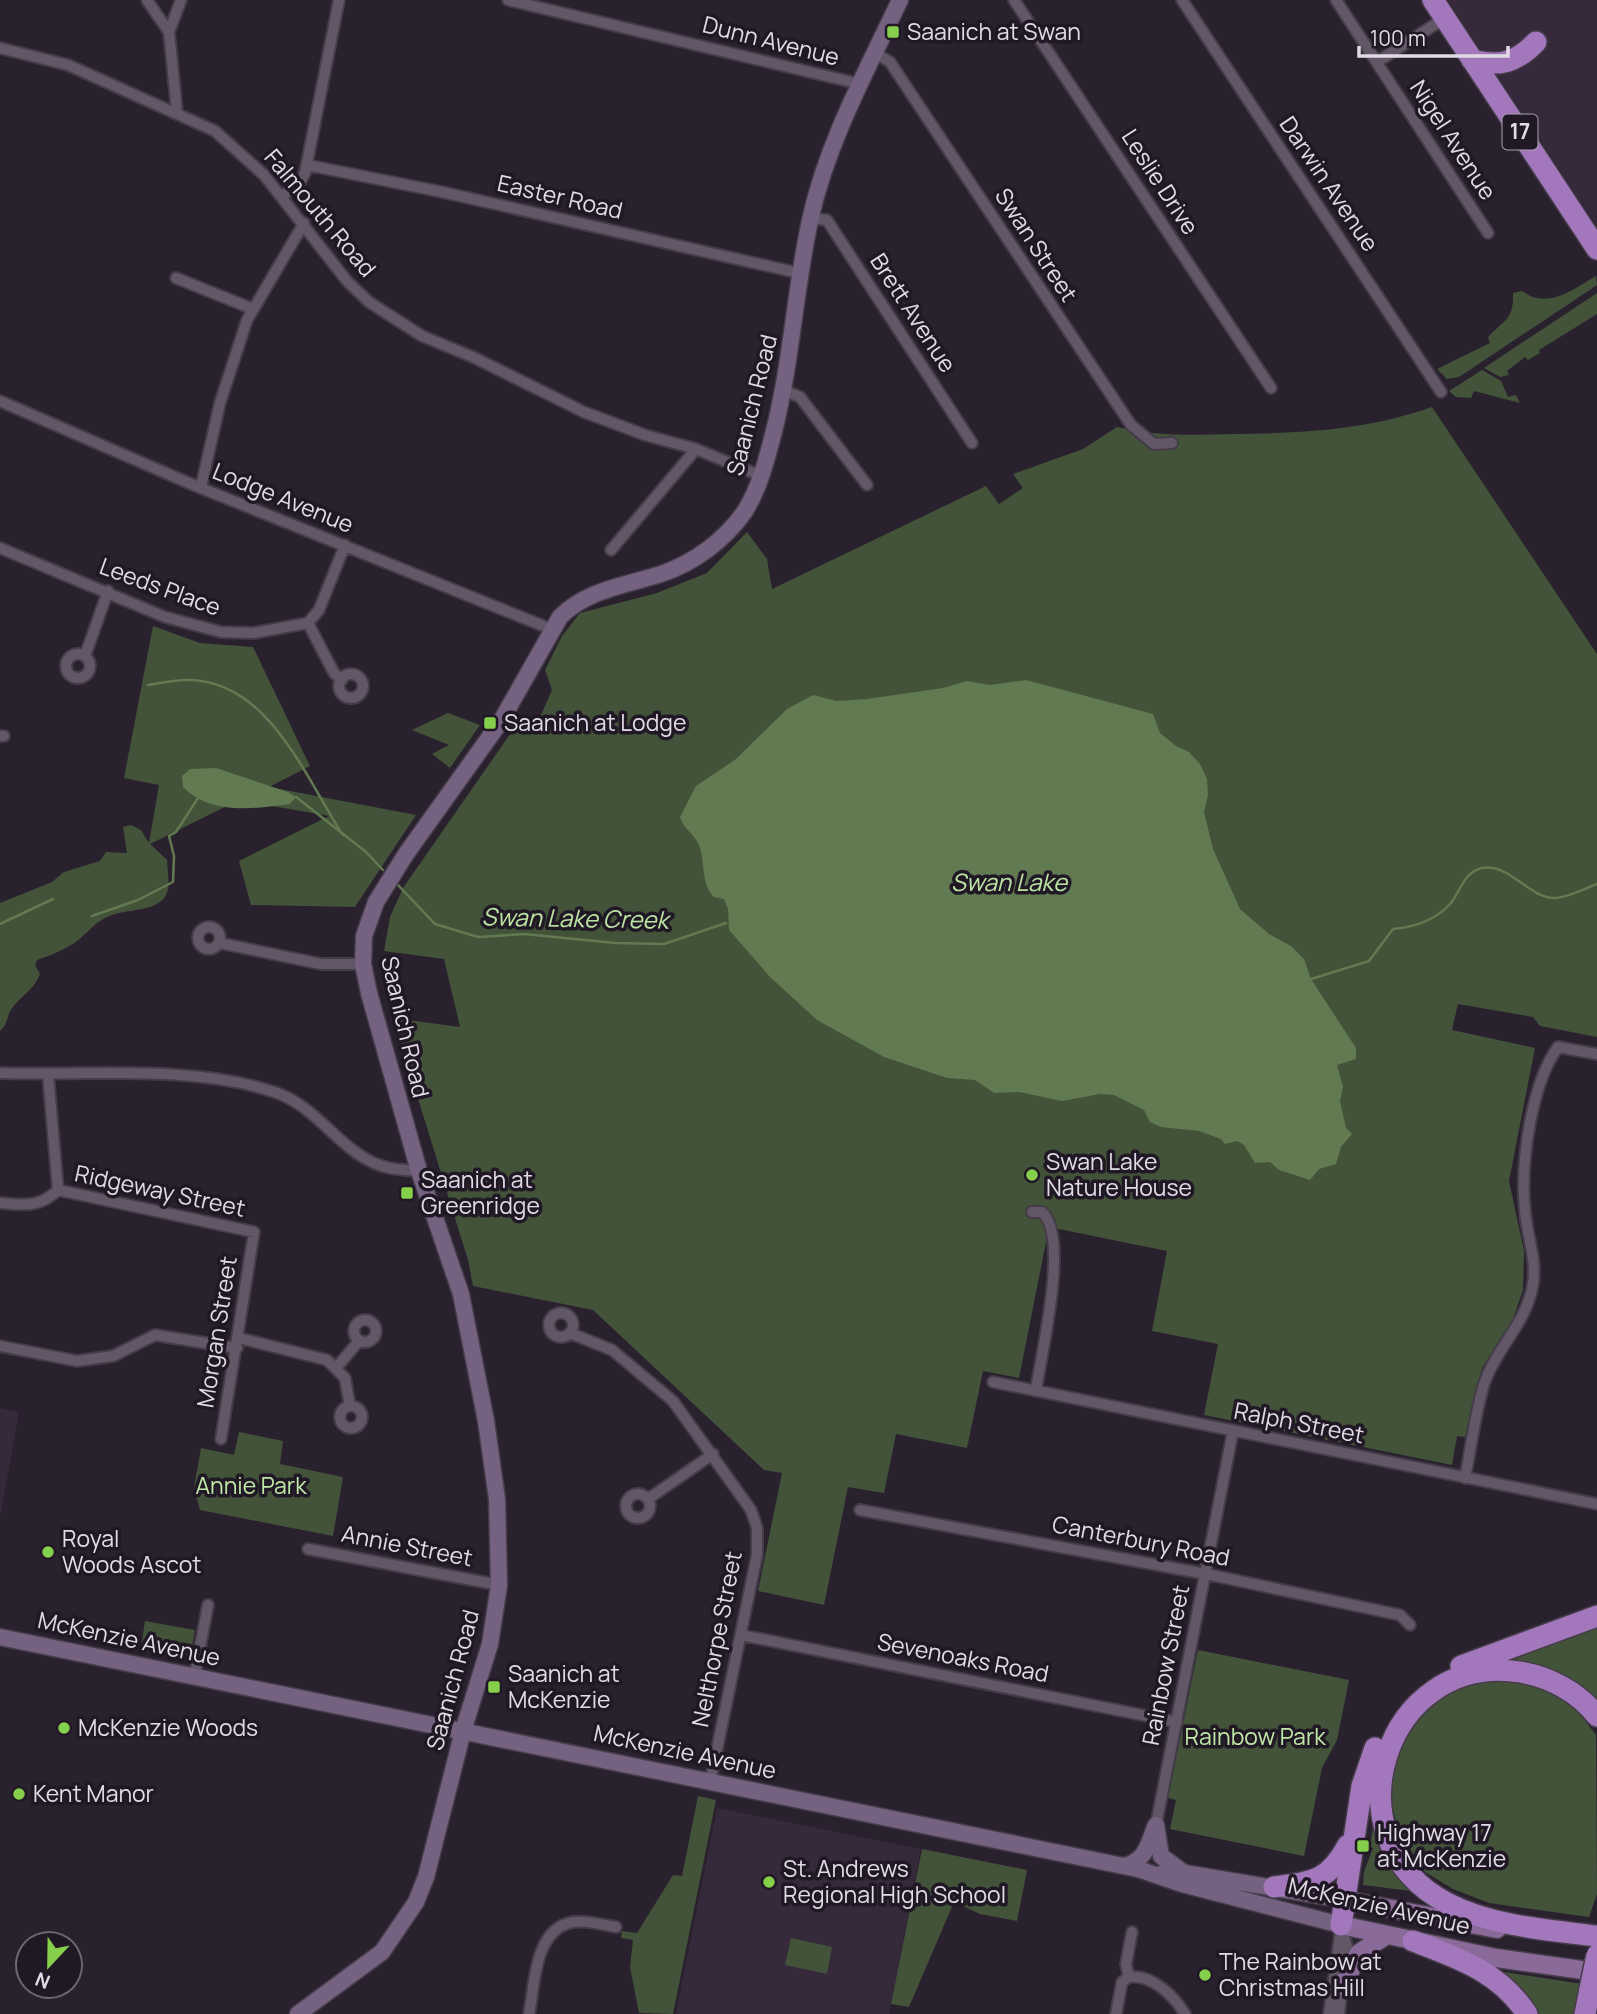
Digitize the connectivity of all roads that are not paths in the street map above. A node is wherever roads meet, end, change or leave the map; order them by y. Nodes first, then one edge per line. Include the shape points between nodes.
1 (147, 0) edge
2 (181, 0) edge
3 (339, 0) edge
4 (508, 0) edge
5 (900, 0) edge
6 (1014, 0) edge
7 (1182, 0) edge
8 (1336, 0) edge
9 (1433, 0) edge
10 (1445, 18) junction
11 (169, 32) junction
12 (1536, 42) dead end
13 (0, 48) edge
14 (874, 53) junction
15 (1472, 60) junction
16 (1377, 62) junction
17 (860, 84) junction
18 (177, 112) junction
19 (307, 164) junction
20 (282, 196) junction
21 (811, 218) junction
22 (303, 223) junction
23 (1488, 233) dead end
24 (1596, 246) edge
25 (803, 274) junction
26 (176, 278) dead end
27 (253, 309) junction
28 (1270, 388) dead end
29 (783, 390) junction
30 (1441, 392) dead end
31 (0, 401) edge
32 (972, 443) dead end
33 (1172, 443) dead end
34 (696, 449) junction
35 (761, 476) junction
36 (867, 485) dead end
37 (201, 487) junction
38 (345, 545) junction
39 (0, 548) edge
40 (611, 550) dead end
41 (108, 592) junction
42 (308, 623) junction
43 (551, 629) junction
44 (85, 656) dead end
45 (342, 680) dead end
46 (220, 943) dead end
47 (363, 964) junction
48 (1597, 1054) edge
49 (0, 1073) edge
50 (48, 1074) junction
51 (419, 1171) junction
52 (58, 1190) junction
53 (0, 1203) edge
54 (1032, 1212) dead end
55 (254, 1232) joint
56 (570, 1333) dead end
57 (359, 1340) dead end
58 (238, 1343) junction
59 (0, 1346) edge
60 (336, 1368) junction
61 (993, 1382) dead end
62 (1036, 1391) junction
63 (350, 1406) dead end
64 (1233, 1431) junction
65 (221, 1439) dead end
66 (713, 1454) junction
67 (1465, 1478) junction
68 (648, 1499) dead end
69 (1597, 1504) edge
70 (860, 1510) dead end
71 (308, 1549) dead end
72 (1206, 1574) junction
73 (499, 1585) junction
74 (208, 1605) dead end
75 (1597, 1616) edge
76 (1410, 1625) dead end
77 (741, 1635) junction
78 (0, 1637) edge
79 (194, 1679) junction
80 (1597, 1716) edge
81 (1177, 1723) junction
82 (463, 1731) junction
83 (710, 1783) junction
84 (1156, 1825) junction
85 (1354, 1834) junction
86 (1124, 1866) junction
87 (1154, 1873) junction
88 (1185, 1873) junction
89 (1274, 1887) junction
90 (1345, 1900) junction
91 (1341, 1925) junction
92 (616, 1927) dead end
93 (1132, 1932) dead end
94 (1387, 1935) junction
95 (1597, 1936) edge
96 (1413, 1941) junction
97 (1597, 1944) edge
98 (1597, 1955) edge
99 (1129, 1977) junction
100 (1594, 1981) edge
101 (1343, 1986) junction
102 (298, 2014) edge
103 (529, 2014) edge
104 (1116, 2014) edge
105 (1185, 2014) edge
106 (1329, 2014) edge
107 (1339, 2014) edge
108 (1527, 2014) edge
109 (1585, 2014) edge

1 - 11 street
2 - 11 street
3 - 19 street
4 - 17 street, Dunn Avenue
5 - 14 main road, Saanich Road
6 - 28 street, Leslie Drive
7 - 30 street, Darwin Avenue
8 - 16 street, Nigel Avenue
9 - 10 highway, 17
10 - 15 highway, 17
10 - 16 street
11 - 18 street
12 - 15 highway via 1507,64
13 - 18 street, Falmouth Road via 68,65
14 - 17 main road, Saanich Road
14 - 33 street, Swan Street via 890,62 1131,425 1154,444
15 - 24 highway, 17
16 - 23 street, Nigel Avenue
17 - 21 main road, Saanich Road via 824,172
18 - 20 street, Falmouth Road via 232,144
19 - 20 street via 302,179
19 - 25 street, Easter Road
20 - 22 street, Falmouth Road
21 - 25 main road, Saanich Road
21 - 32 street, Brett Avenue via 827,220
22 - 27 street
22 - 34 street, Falmouth Road via 362,295 390,318 584,412
25 - 29 main road, Saanich Road
26 - 27 street
27 - 37 street via 220,403
29 - 35 main road, Saanich Road
29 - 36 street via 800,397
31 - 37 street, Lodge Avenue
34 - 35 street, Falmouth Road
34 - 40 street
35 - 43 main road, Saanich Road via 745,511 701,555 663,573 591,596 570,607
37 - 38 street, Lodge Avenue
38 - 42 street
38 - 43 street, Lodge Avenue
39 - 41 street, Leeds Place
41 - 42 street, Leeds Place via 180,622 221,632 253,633
41 - 44 street
42 - 45 street
43 - 47 main road, Saanich Road via 501,721 389,878 368,921
46 - 47 street via 321,964
47 - 51 main road, Saanich Road
48 - 67 street via 1558,1047 1548,1060 1527,1147 1525,1211 1533,1255 1532,1287 1526,1311 1485,1384
49 - 50 street
50 - 51 street via 131,1072 240,1083 309,1108 362,1156 382,1167
50 - 52 street
51 - 73 main road, Saanich Road via 457,1276 486,1421 497,1499
52 - 53 street via 33,1206
52 - 55 street, Ridgeway Street
54 - 62 street via 1046,1216 1056,1245
55 - 58 street, Morgan Street
56 - 66 street, Nelthorpe Street via 626,1360 673,1401
57 - 60 street
58 - 59 street via 155,1335 113,1356 77,1361
58 - 60 street via 312,1354
58 - 65 street, Morgan Street
60 - 63 street via 345,1378
61 - 62 street, Ralph Street
62 - 64 street, Ralph Street
64 - 67 street, Ralph Street
64 - 72 street, Rainbow Street
66 - 68 street
66 - 77 street, Nelthorpe Street via 751,1510 757,1528 757,1555
67 - 69 street, Ralph Street
70 - 72 street, Canterbury Road
71 - 73 street, Annie Street
72 - 76 street, Canterbury Road via 1400,1615
72 - 81 street, Rainbow Street
73 - 82 main road, Saanich Road via 491,1644
74 - 79 street
75 - 85 highway via 1444,1672 1419,1686 1389,1720 1378,1741 1362,1786
77 - 81 street, Sevenoaks Road
77 - 83 street, Nelthorpe Street
78 - 79 main road, McKenzie Avenue
79 - 82 main road, McKenzie Avenue
80 - 95 highway via 1567,1689 1531,1674 1495,1671 1452,1680 1404,1719 1385,1755 1380,1788 1383,1820 1396,1855 1432,1894 1479,1915
81 - 84 street, Rainbow Street
82 - 83 main road, McKenzie Avenue
82 - 102 main road, Saanich Road via 416,1902 382,1952
83 - 86 main road, McKenzie Avenue
84 - 86 main road via 1144,1855
84 - 88 main road via 1161,1856
85 - 89 highway via 1336,1868 1320,1879
85 - 90 highway
86 - 87 main road, McKenzie Avenue
87 - 88 main road, McKenzie Avenue
87 - 91 main road, McKenzie Avenue
88 - 89 main road, McKenzie Avenue
89 - 90 main road, McKenzie Avenue
90 - 91 highway
90 - 97 main road, McKenzie Avenue
91 - 94 main road, McKenzie Avenue
91 - 101 street via 1347,1946
91 - 106 street
92 - 103 street via 576,1922 548,1938
93 - 99 street via 1126,1964
94 - 96 main road, McKenzie Avenue
94 - 101 main road via 1359,1953
96 - 100 main road, McKenzie Avenue
96 - 108 highway via 1483,1969
98 - 100 highway, bridge
99 - 104 street via 1122,1982
99 - 105 street via 1146,1979 1167,1991
100 - 109 highway
101 - 107 street

